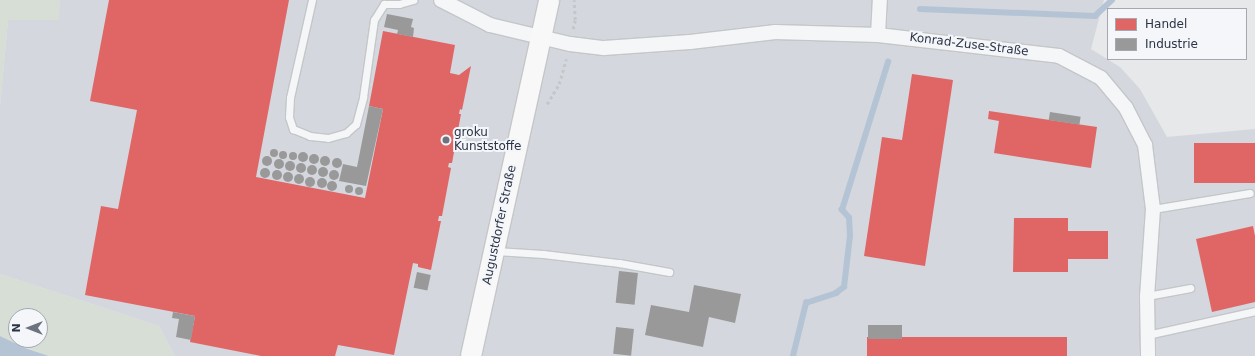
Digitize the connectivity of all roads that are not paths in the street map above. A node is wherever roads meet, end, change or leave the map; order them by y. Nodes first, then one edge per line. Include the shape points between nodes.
1 (312, 0) edge
2 (413, 0) edge
3 (441, 0) edge
4 (549, 0) edge
5 (880, 0) edge
6 (878, 35) junction
7 (541, 37) junction
8 (1250, 193) dead end
9 (1153, 209) junction
10 (494, 251) junction
11 (669, 272) dead end
12 (1190, 288) dead end
13 (1147, 296) junction
14 (1255, 311) edge
15 (1147, 334) junction
16 (471, 356) edge
17 (1148, 356) edge

1 - 2 lane via 290,98 289,117 293,130 310,136 328,138 346,133 356,124 363,97 374,20 384,4 399,4
3 - 7 street, Konrad-Zuse-Straße via 490,25
4 - 7 main road, Augustdorfer Straße
5 - 6 street
6 - 7 street, Konrad-Zuse-Straße via 775,32 690,42 604,48
6 - 9 street, Konrad-Zuse-Straße via 1059,56 1101,78 1126,108 1145,145
7 - 10 main road, Augustdorfer Straße
8 - 9 lane
9 - 13 street, Konrad-Zuse-Straße
10 - 11 lane via 619,263
10 - 16 main road, Augustdorfer Straße
12 - 13 lane
13 - 15 street, Konrad-Zuse-Straße
14 - 15 lane
15 - 17 street, Konrad-Zuse-Straße

